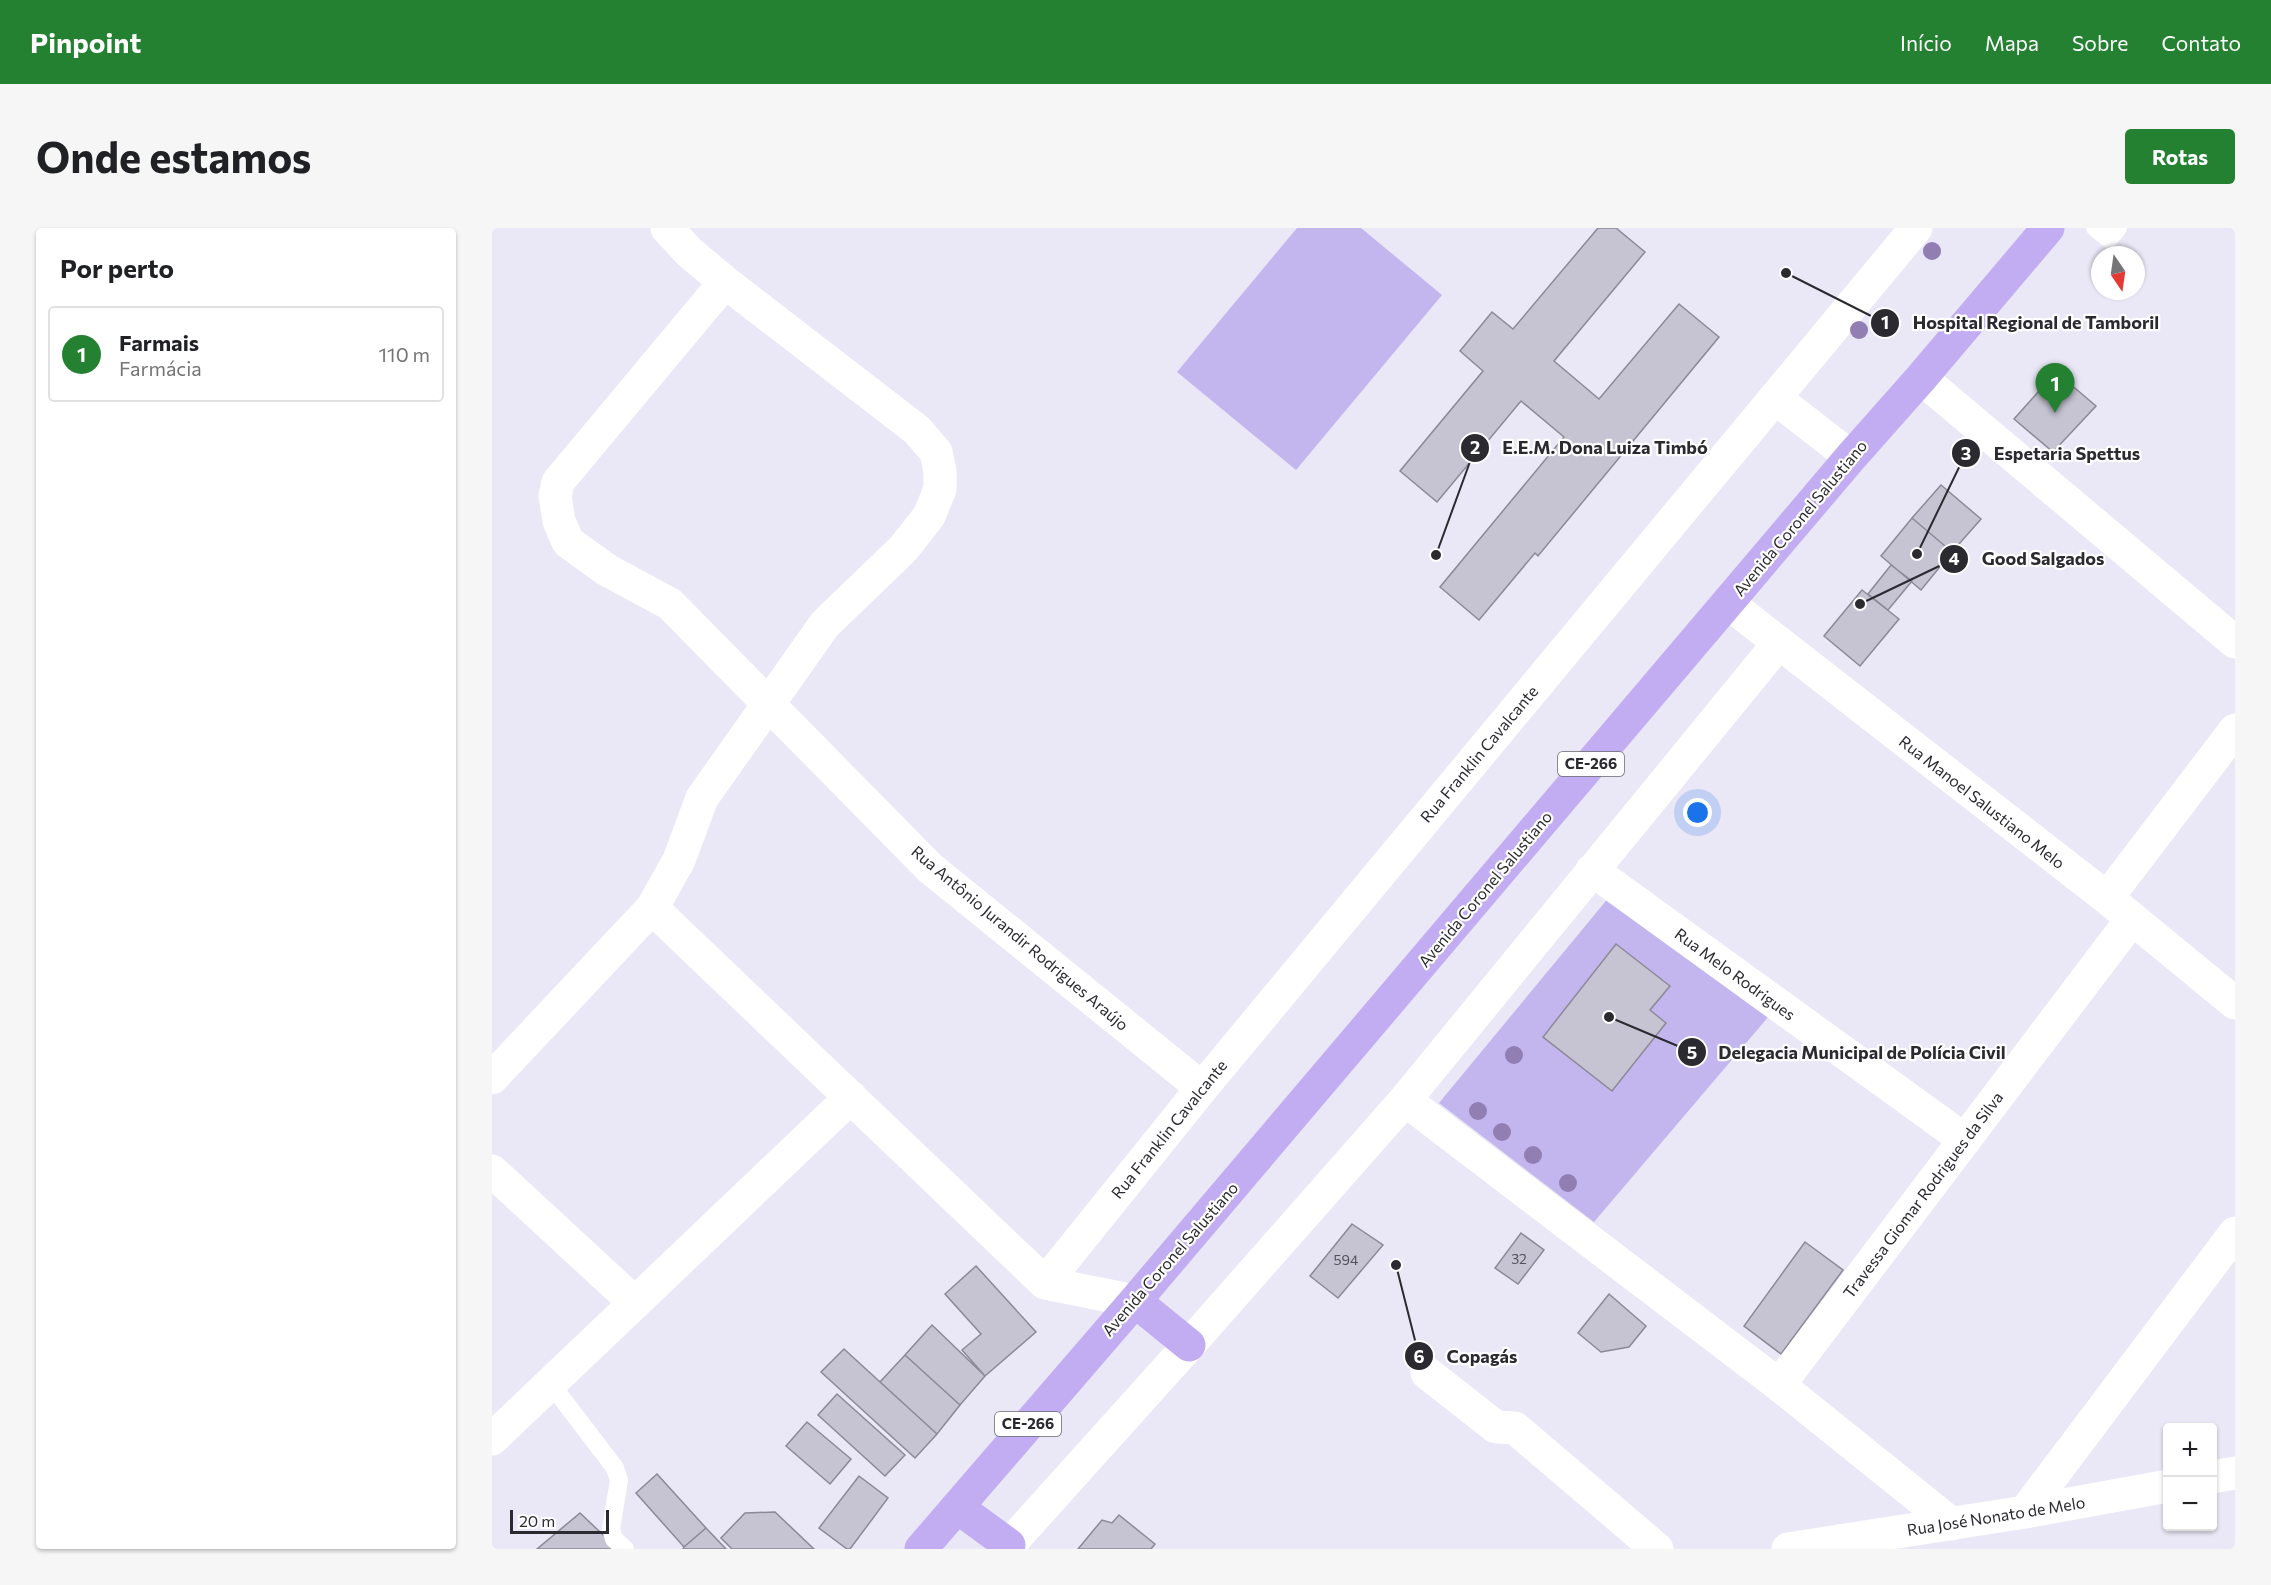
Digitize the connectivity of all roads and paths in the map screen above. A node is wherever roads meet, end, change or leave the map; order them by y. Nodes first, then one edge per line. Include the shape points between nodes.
1 (667, 228) edge
2 (1916, 228) edge
3 (2048, 228) edge
4 (2096, 228) edge
5 (2118, 228) edge
6 (725, 282) junction
7 (1922, 378) junction
8 (1775, 398) junction
9 (1851, 457) junction
10 (1728, 603) junction
11 (2235, 642) edge
12 (1778, 644) junction
13 (768, 704) junction
14 (2235, 730) edge
15 (1592, 870) junction
16 (2107, 898) junction
17 (652, 908) junction
18 (2132, 919) junction
19 (2235, 1003) edge
20 (492, 1078) edge
21 (1202, 1088) junction
22 (851, 1097) junction
23 (1405, 1100) junction
24 (1965, 1140) junction
25 (492, 1171) edge
26 (2235, 1233) edge
27 (1046, 1283) junction
28 (1135, 1301) junction
29 (635, 1304) junction
30 (1189, 1345) junction
31 (1427, 1373) dead end
32 (551, 1384) junction
33 (1779, 1385) junction
34 (492, 1439) edge
35 (2235, 1473) edge
36 (2217, 1477) edge
37 (2163, 1487) edge
38 (957, 1507) junction
39 (2025, 1512) junction
40 (1952, 1524) junction
41 (1009, 1545) joint
42 (625, 1549) edge
43 (921, 1549) edge
44 (1657, 1549) edge
45 (1788, 1549) edge

1 - 6 street
2 - 8 street, Rua Franklin Cavalcante
3 - 7 main road, Avenida Coronel Salustiano / CE-266
4 - 5 lane via 2109,239
6 - 13 street, Rua Antônio Jurandir Rodrigues Araújo via 558,482 555,496 568,542 607,570 669,604
6 - 13 street via 917,430 936,452 940,471 940,489 929,516 903,549 825,624
7 - 9 main road, Avenida Coronel Salustiano / CE-266
7 - 11 street
8 - 9 street
8 - 21 street, Rua Franklin Cavalcante
9 - 10 main road, Avenida Coronel Salustiano / CE-266
10 - 12 street, Rua Manoel Salustiano Melo
10 - 28 main road, Avenida Coronel Salustiano / CE-266
12 - 15 street
12 - 16 street, Rua Manoel Salustiano Melo
13 - 17 street via 702,798 679,860
13 - 21 street, Rua Antônio Jurandir Rodrigues Araújo via 930,868
14 - 16 street
15 - 23 street
15 - 24 street, Rua Melo Rodrigues
16 - 18 street, Rua Manoel Salustiano Melo
17 - 20 street
17 - 22 street
18 - 19 street, Rua Manoel Salustiano Melo
18 - 24 street, Travessa Giomar Rodrigues da Silva
21 - 27 street, Rua Franklin Cavalcante
22 - 27 street
22 - 29 street
23 - 30 street
23 - 33 street
24 - 33 street, Travessa Giomar Rodrigues da Silva
25 - 29 street
26 - 39 street
27 - 28 street
28 - 30 main road
28 - 38 main road, Avenida Coronel Salustiano / CE-266
29 - 32 street
30 - 41 street
31 - 44 street via 1496,1427 1515,1428
32 - 34 street
32 - 42 lane via 615,1468 619,1480 611,1529 614,1539
33 - 40 street
35 - 36 street
37 - 39 street, Rua José Nonato de Melo
38 - 41 main road
38 - 43 main road, Avenida Coronel Salustiano / CE-266
39 - 40 street, Rua José Nonato de Melo
40 - 45 street, Rua José Nonato de Melo

